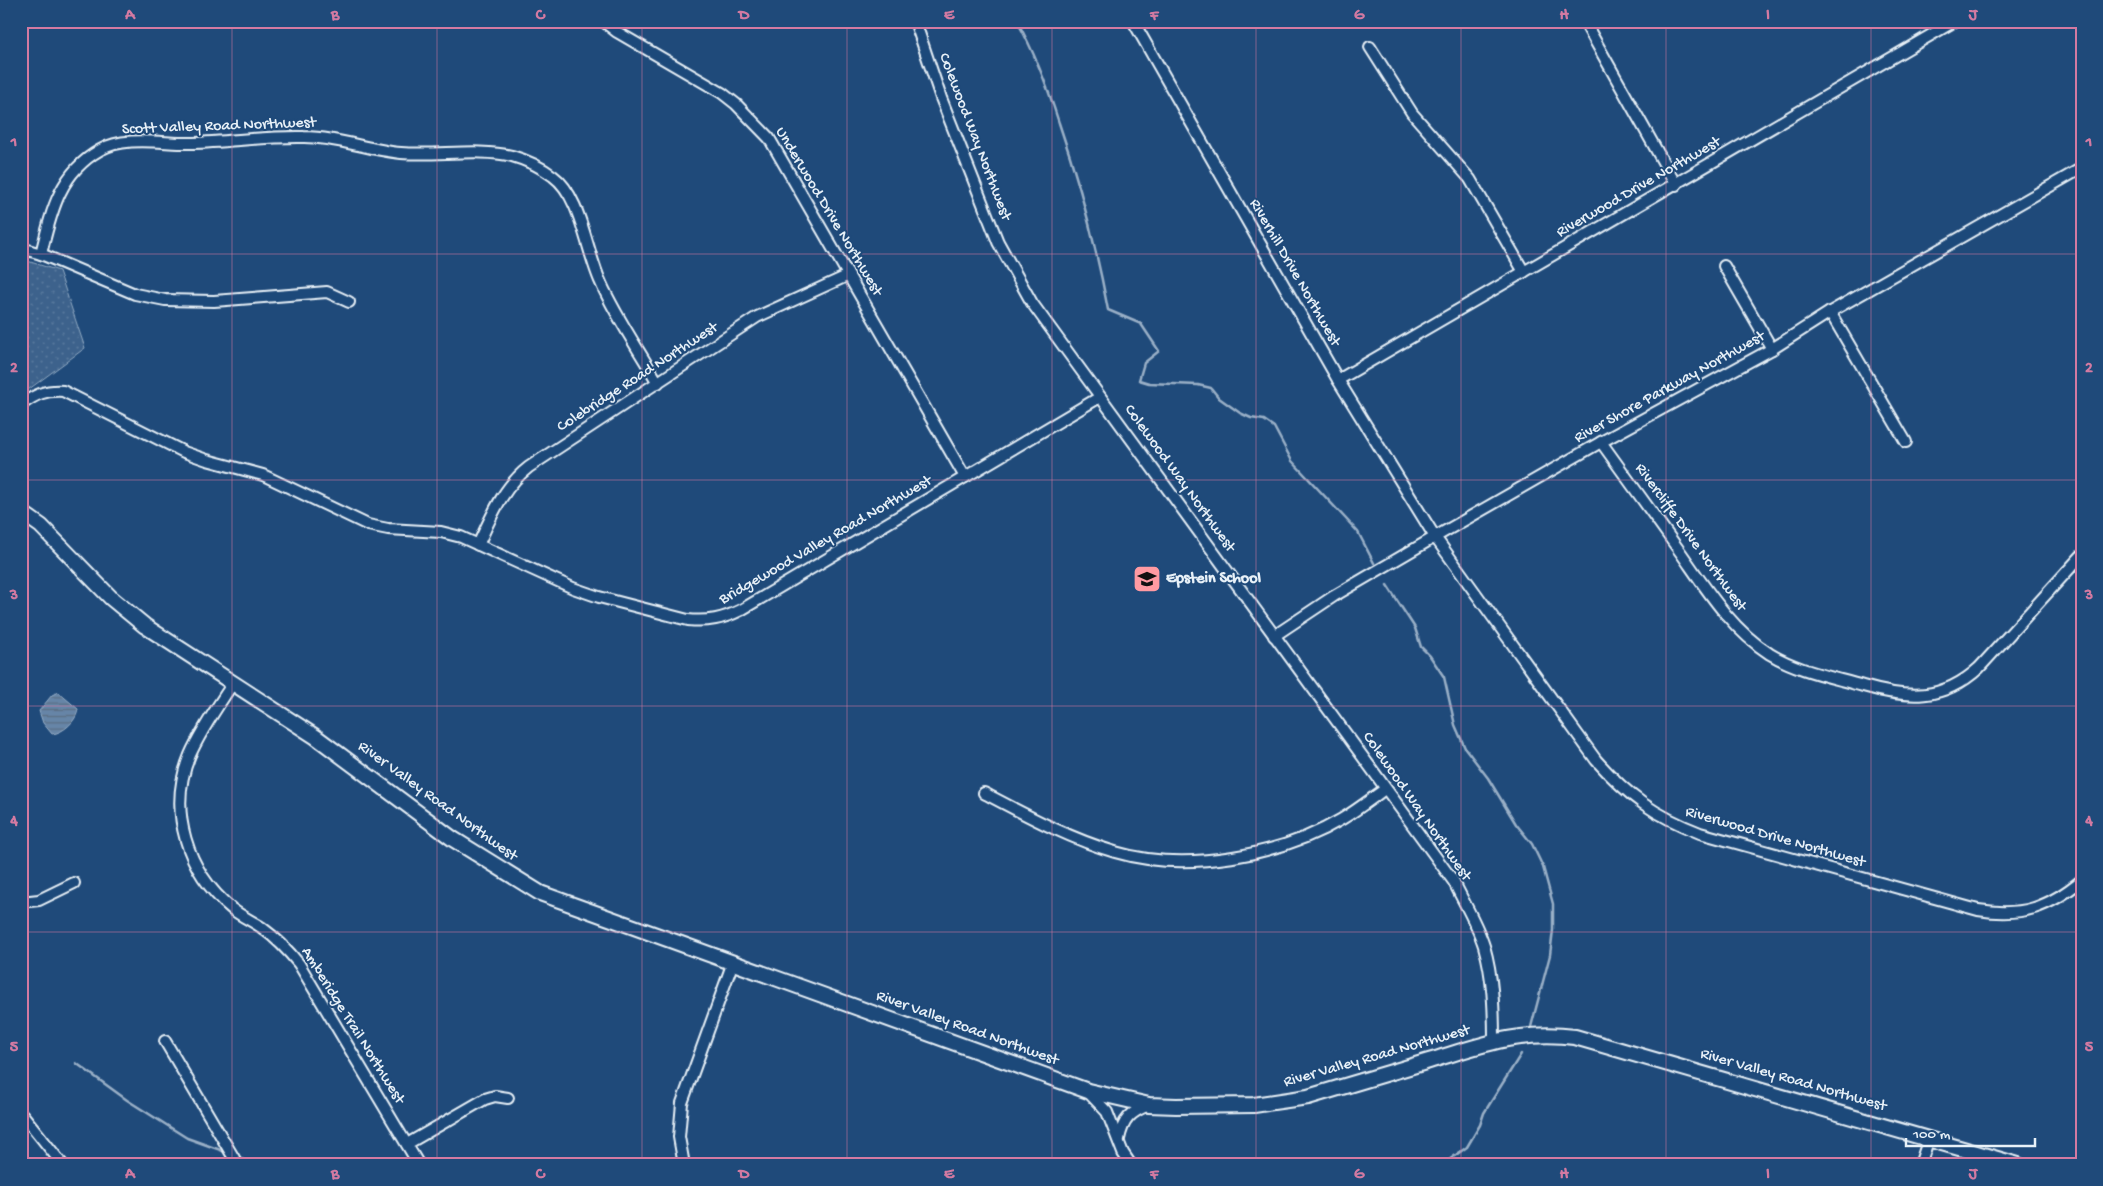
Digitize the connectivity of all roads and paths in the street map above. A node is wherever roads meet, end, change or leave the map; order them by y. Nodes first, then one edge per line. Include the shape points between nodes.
1 (603, 21) edge
2 (915, 21) edge
3 (1133, 21) edge
4 (1584, 21) edge
5 (1956, 21) edge
6 (1370, 47) dead end
7 (2082, 168) edge
8 (1676, 185) junction
9 (21, 248) edge
10 (41, 254) junction
11 (1724, 266) dead end
12 (1524, 272) junction
13 (849, 275) junction
14 (349, 302) dead end
15 (1830, 312) junction
16 (1772, 349) junction
17 (1338, 380) junction
18 (658, 383) junction
19 (1100, 397) junction
20 (21, 405) edge
21 (1601, 442) junction
22 (1906, 442) dead end
23 (965, 477) junction
24 (21, 512) edge
25 (1435, 537) junction
26 (478, 545) junction
27 (2082, 555) edge
28 (1274, 636) junction
29 (233, 683) junction
30 (1385, 789) junction
31 (984, 793) dead end
32 (2082, 880) edge
33 (74, 883) dead end
34 (21, 902) edge
35 (733, 962) junction
36 (165, 1041) dead end
37 (1494, 1042) junction
38 (1088, 1091) junction
39 (508, 1098) dead end
40 (1149, 1105) junction
41 (23, 1115) dead end
42 (1929, 1138) junction
43 (1118, 1140) junction
44 (406, 1144) junction
45 (63, 1165) edge
46 (238, 1165) edge
47 (419, 1165) edge
48 (684, 1165) edge
49 (1131, 1165) edge
50 (1920, 1165) edge
51 (2018, 1165) edge

1 - 13 street, Underwood Drive Northwest via 722,93 759,127 777,151
2 - 19 street, Colewood Way Northwest via 941,98 998,242 1032,303
3 - 17 street, Riverhill Drive Northwest
4 - 8 street
5 - 8 street, Riverwood Drive Northwest
6 - 12 street via 1412,113 1470,179
7 - 15 street, River Shore Parkway Northwest
8 - 12 street, Riverwood Drive Northwest
9 - 10 street
10 - 14 street via 135,294 165,300 214,301 327,292
10 - 18 street, Scott Valley Road Northwest via 53,206 67,181 90,156 118,144 304,136 402,153 511,156 551,174 568,190 601,283
11 - 16 street
12 - 17 street, Riverwood Drive Northwest
13 - 18 street, Colebridge Road Northwest via 757,317
13 - 23 street, Underwood Drive Northwest
15 - 16 street, River Shore Parkway Northwest
15 - 22 street
16 - 21 street, River Shore Parkway Northwest
17 - 25 street, Riverhill Drive Northwest
18 - 26 street, Colebridge Road Northwest via 519,475 502,496
19 - 23 street, Bridgewood Valley Road Northwest
19 - 28 street, Colewood Way Northwest
20 - 26 street, Bridgewood Valley Road Northwest via 35,394 63,391 184,452 263,475 368,525 441,532
21 - 25 street, River Shore Parkway Northwest
21 - 27 street, Rivercliffe Drive Northwest via 1724,612 1750,640 1798,667 1876,690 1925,695 1955,687 1979,668
23 - 26 street, Bridgewood Valley Road Northwest via 741,610 713,620 688,620 599,597
24 - 29 street, River Valley Road Northwest via 41,526 111,598 145,626
25 - 28 street, River Shore Parkway Northwest via 1334,596
25 - 32 street, Riverwood Drive Northwest via 1596,760 1619,786 1673,823 1838,872 1995,913 2041,907 2063,896
28 - 30 street, Colewood Way Northwest
29 - 35 street, River Valley Road Northwest via 316,737 453,839 540,893
29 - 44 street, Amberidge Trail Northwest via 197,742 185,771 180,809 187,847 200,873 219,897 274,937 299,964
30 - 31 street via 1341,819 1293,841 1266,850 1180,862 1136,857 1098,846 1027,816
30 - 37 street, Colewood Way Northwest via 1454,882 1484,945 1491,979
33 - 34 street via 39,900
35 - 38 street, River Valley Road Northwest
35 - 48 street via 682,1103 679,1137
36 - 46 street
37 - 40 street, River Valley Road Northwest via 1308,1097 1227,1106
37 - 42 street, River Valley Road Northwest via 1534,1034 1575,1037
38 - 40 street, River Valley Road Northwest
38 - 43 street via 1108,1112
39 - 44 street via 495,1096 484,1099
40 - 43 street via 1127,1117
41 - 45 street
42 - 50 street
42 - 51 street, River Valley Road Northwest
43 - 49 street
44 - 47 street, Amberidge Trail Northwest

